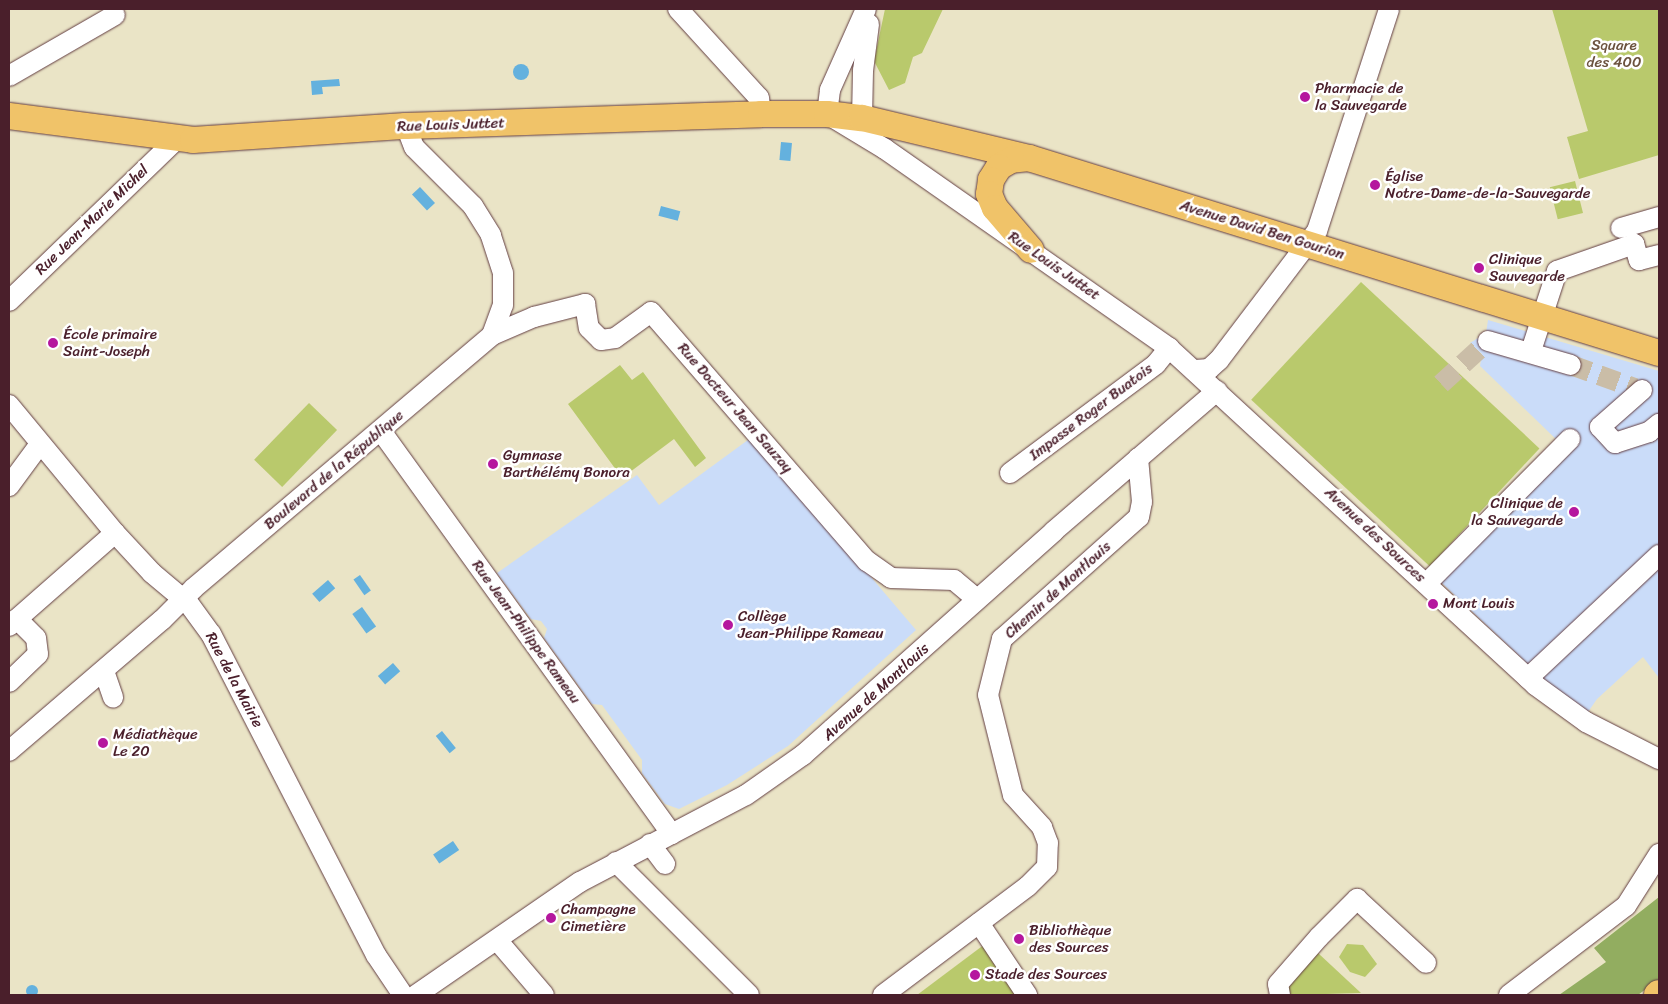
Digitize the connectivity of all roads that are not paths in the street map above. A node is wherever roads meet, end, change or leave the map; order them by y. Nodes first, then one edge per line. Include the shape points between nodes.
1 (678, 9) edge
2 (866, 9) edge
3 (871, 9) edge
4 (1388, 9) edge
5 (115, 15) dead end
6 (9, 76) edge
7 (761, 114) junction
8 (827, 114) junction
9 (9, 116) edge
10 (862, 118) junction
11 (409, 137) junction
12 (176, 140) junction
13 (885, 149) junction
14 (1029, 158) junction
15 (1659, 217) edge
16 (1621, 228) dead end
17 (1313, 238) junction
18 (1031, 250) junction
19 (1659, 254) edge
20 (9, 301) edge
21 (1547, 312) junction
22 (492, 335) junction
23 (1659, 336) edge
24 (1488, 341) dead end
25 (1169, 348) junction
26 (1536, 353) junction
27 (1659, 353) edge
28 (1571, 365) tunnel mouth
29 (1196, 370) junction
30 (1217, 391) junction
31 (1646, 391) edge
32 (9, 405) edge
33 (1659, 424) edge
34 (381, 430) junction
35 (1570, 439) dead end
36 (40, 444) junction
37 (1138, 458) junction
38 (1010, 473) dead end
39 (9, 486) edge
40 (114, 533) junction
41 (1659, 555) edge
42 (1427, 583) junction
43 (182, 598) junction
44 (978, 599) junction
45 (13, 622) edge
46 (104, 671) junction
47 (1528, 678) junction
48 (9, 682) edge
49 (114, 697) dead end
50 (9, 751) edge
51 (1659, 759) edge
52 (672, 834) junction
53 (650, 844) junction
54 (1659, 854) edge
55 (616, 862) junction
56 (665, 864) dead end
57 (979, 923) junction
58 (498, 940) junction
59 (1426, 963) dead end
60 (403, 995) edge
61 (416, 995) edge
62 (444, 995) edge
63 (544, 995) edge
64 (749, 995) edge
65 (883, 995) edge
66 (1027, 995) edge
67 (1280, 995) edge
68 (1509, 995) edge

1 - 7 street via 760,98
2 - 8 street via 830,90
3 - 10 street via 863,71
4 - 17 street
5 - 6 street
7 - 8 main road, Rue Louis Juttet
7 - 11 main road, Rue Louis Juttet
8 - 10 main road, Avenue David Ben Gourion
8 - 13 street, Rue Louis Juttet
9 - 12 main road, Rue Louis Juttet
10 - 13 street, Rue Louis Juttet
10 - 14 main road, Avenue David Ben Gourion
10 - 17 main road, Avenue David Ben Gourion via 907,116 967,127
11 - 12 main road, Rue Louis Juttet
11 - 22 street, Boulevard de la République via 474,206 491,235 503,273 503,304
12 - 20 street, Rue Jean-Marie Michel
13 - 18 street, Rue Louis Juttet
14 - 17 main road, Avenue David Ben Gourion
14 - 18 main road via 1011,160 999,167 991,180 990,194 995,208
15 - 16 street
17 - 21 main road, Avenue David Ben Gourion
17 - 29 street via 1219,360 1209,369
18 - 25 street, Rue Louis Juttet
19 - 21 street via 1639,260 1634,244 1589,257 1557,271
21 - 23 main road, Avenue David Ben Gourion
21 - 26 street
21 - 27 main road, Avenue David Ben Gourion
22 - 34 street, Boulevard de la République
22 - 44 street, Rue Docteur Jean Sauzay via 534,317 585,304 590,328 601,340 615,338 651,312 867,562 891,578 954,580
24 - 26 street
25 - 29 street, Rue Louis Juttet
25 - 38 street, Impasse Roger Buatois via 1156,364
26 - 28 street
29 - 30 street, Rue Louis Juttet
30 - 37 street, Avenue de Montlouis
30 - 42 street, Avenue des Sources
31 - 33 street via 1600,427 1615,443 1649,432
32 - 36 street, Rue de la Mairie
34 - 43 street, Boulevard de la République
34 - 52 street, Rue Jean-Philippe Rameau
35 - 42 street
36 - 39 street
36 - 40 street, Rue de la Mairie
37 - 44 street, Avenue de Montlouis
37 - 57 street, Chemin de Montlouis via 1142,502 1139,517 1002,639 988,695 1013,795 1042,826 1050,851 1047,868
40 - 43 street, Rue de la Mairie via 152,573
40 - 45 street
41 - 47 street
42 - 47 street, Avenue des Sources
43 - 46 street, Boulevard de la République
43 - 60 street, Rue de la Mairie via 210,634 376,954
44 - 52 street, Avenue de Montlouis via 804,756 746,794
45 - 48 street via 36,638 38,654
46 - 49 street
46 - 50 street, Boulevard de la République
47 - 51 street, Avenue des Sources via 1586,722
52 - 53 street, Avenue de Montlouis
53 - 55 street, Avenue de Montlouis
53 - 56 street
54 - 68 street via 1626,906
55 - 58 street, Avenue de Montlouis via 542,906
55 - 64 street
57 - 65 street, Chemin de Montlouis
57 - 66 street
58 - 61 street, Avenue de Montlouis
58 - 62 street, Avenue de Montlouis
58 - 63 street
59 - 67 street via 1357,899 1278,984

